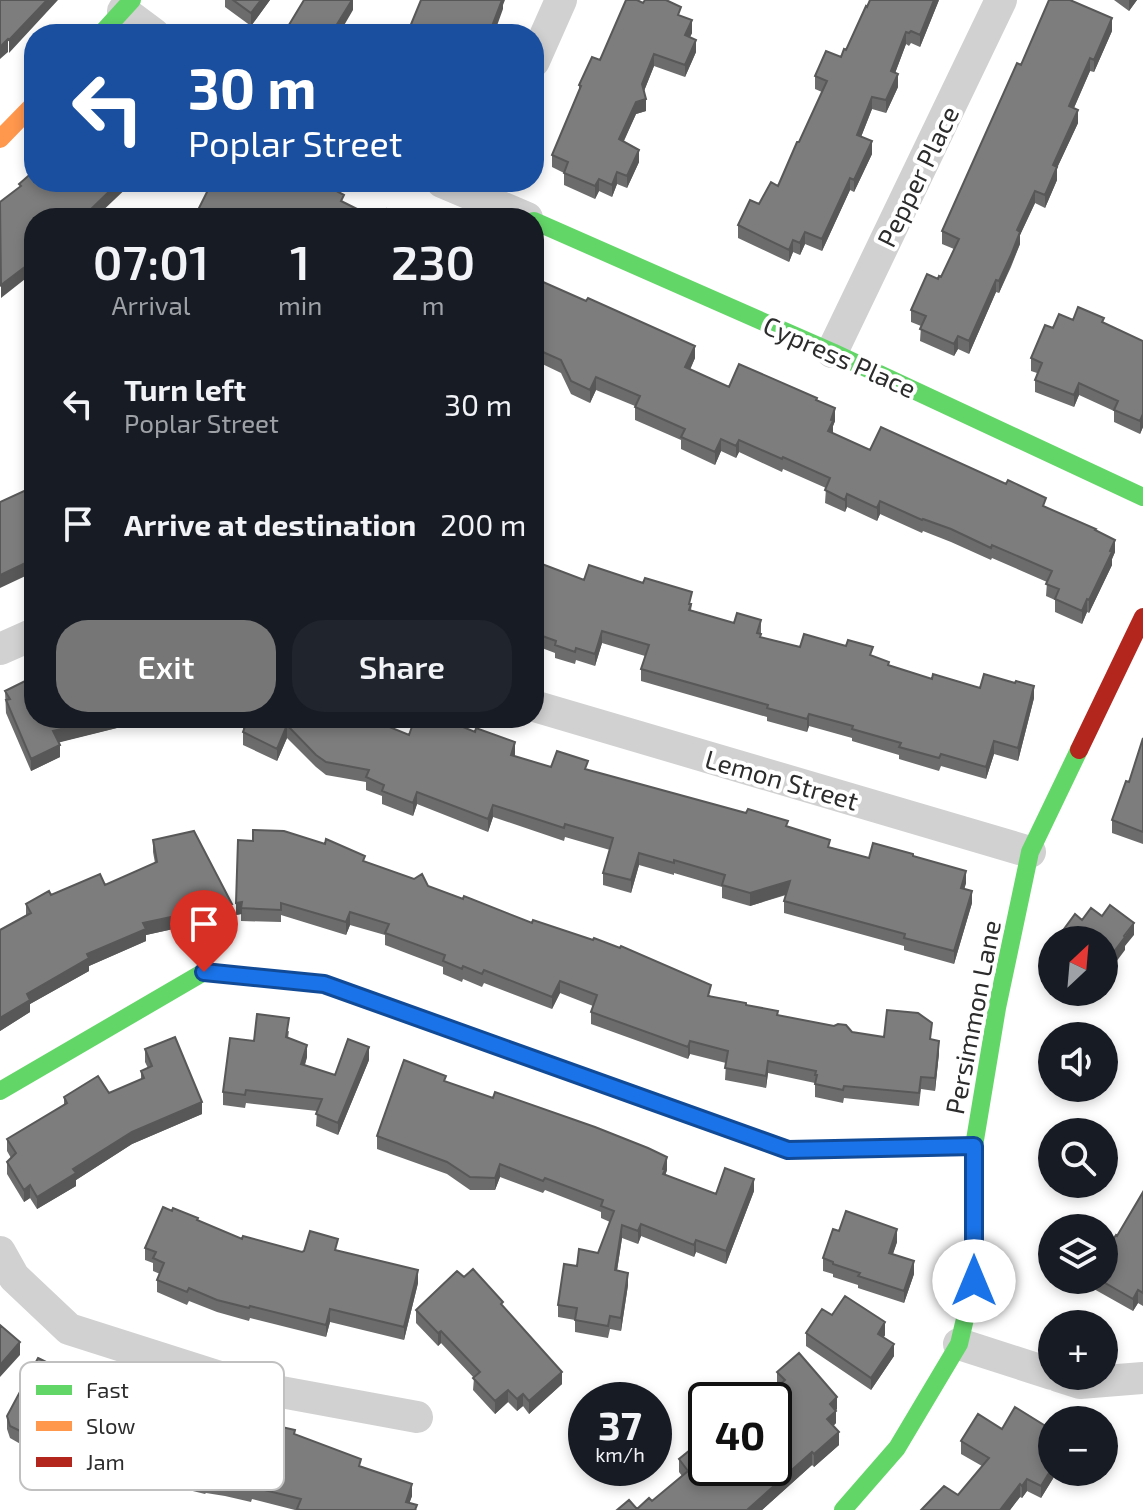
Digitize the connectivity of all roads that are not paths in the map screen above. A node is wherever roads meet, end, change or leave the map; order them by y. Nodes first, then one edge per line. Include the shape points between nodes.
1 (561, 0) edge
2 (1001, 0) edge
3 (544, 38) edge
4 (24, 114) edge
5 (0, 139) edge
6 (484, 192) edge
7 (510, 208) edge
8 (544, 225) edge
9 (832, 352) junction
10 (1143, 497) edge
11 (1143, 617) edge
12 (24, 638) edge
13 (0, 649) edge
14 (544, 709) edge
15 (1030, 852) junction
16 (0, 1091) edge
17 (974, 1146) junction
18 (0, 1252) edge
19 (959, 1344) junction
20 (173, 1362) edge
21 (1038, 1369) edge
22 (1143, 1378) edge
23 (1118, 1380) edge
24 (284, 1393) edge
25 (417, 1417) dead end
26 (843, 1510) edge

1 - 3 street
2 - 9 street, Pepper Place
4 - 5 street
6 - 7 street
8 - 9 street, Cypress Place
9 - 10 street, Cypress Place
11 - 15 street, Persimmon Lane
12 - 13 street
14 - 15 street, Lemon Street
15 - 17 street, Persimmon Lane
16 - 17 street via 204,972 324,984 788,1150
17 - 19 street, Persimmon Lane via 974,1281
18 - 20 street via 14,1277 69,1329
19 - 21 street
19 - 26 street, Persimmon Lane via 897,1448
22 - 23 street
24 - 25 street

